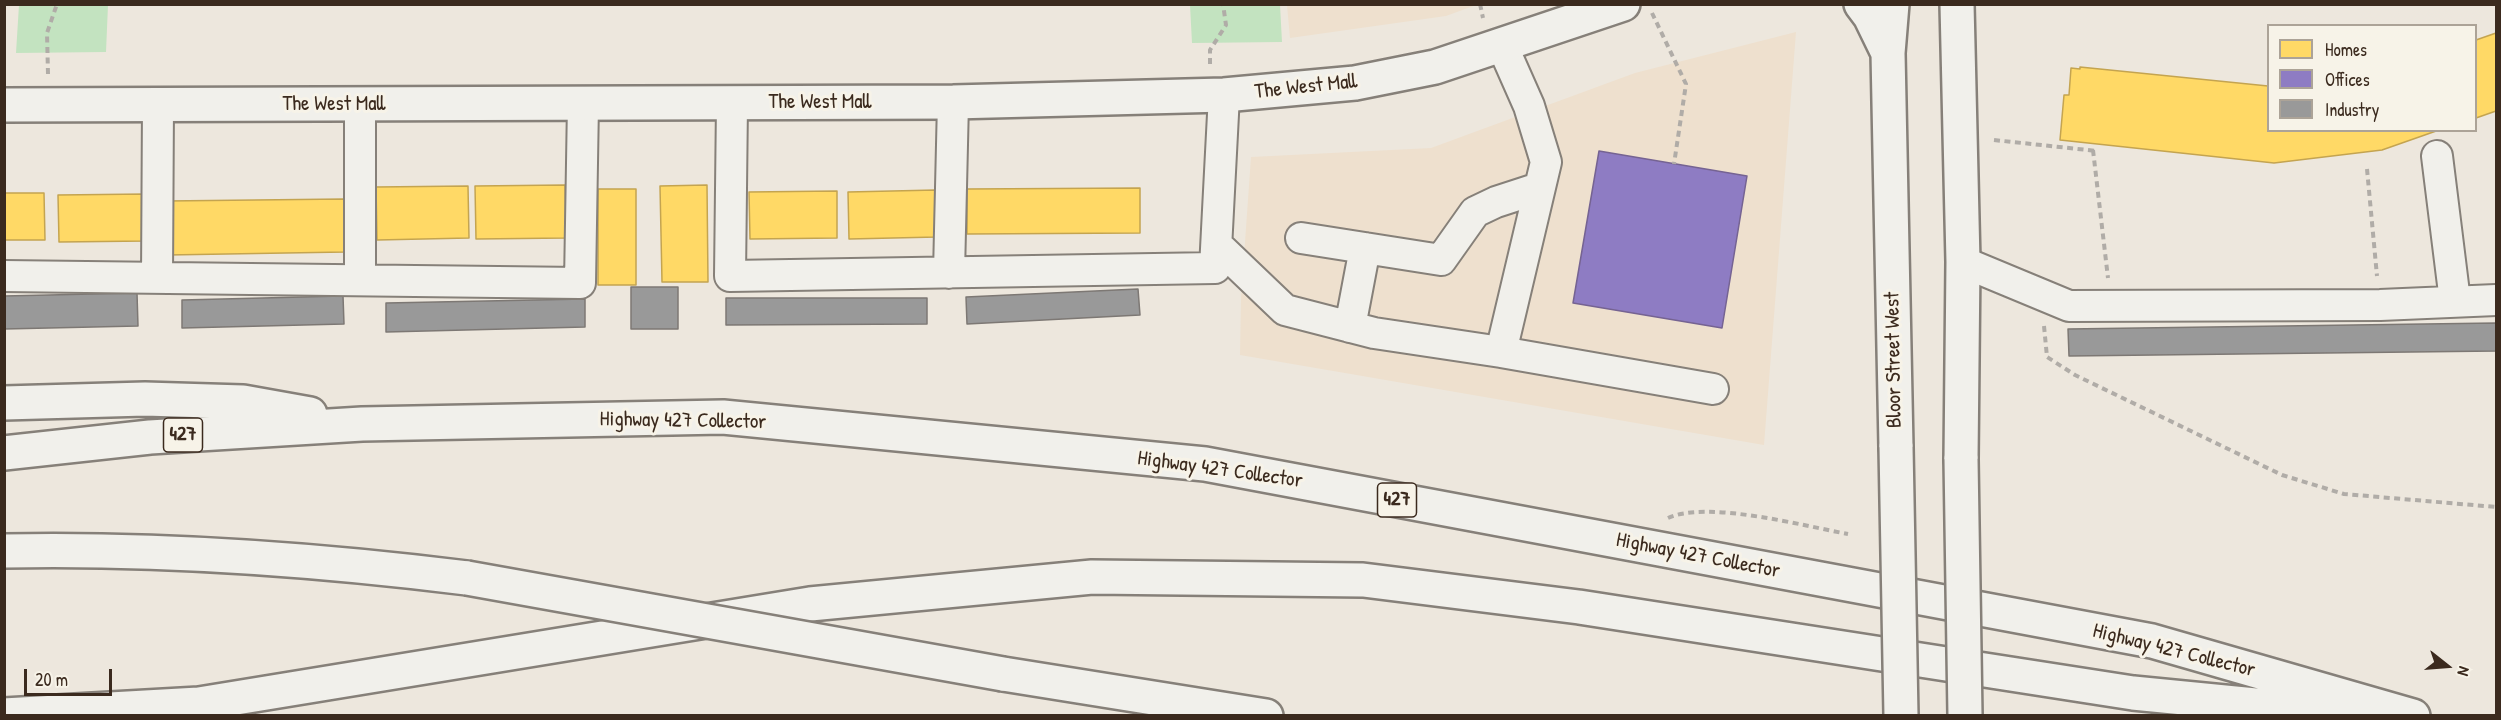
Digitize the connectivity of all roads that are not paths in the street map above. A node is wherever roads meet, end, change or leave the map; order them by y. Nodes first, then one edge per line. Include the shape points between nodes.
1 (1623, 4) edge
2 (1861, 4) edge
3 (1892, 4) edge
4 (1957, 4) edge
5 (1502, 45) junction
6 (1888, 53) junction
7 (1217, 95) junction
8 (953, 102) junction
9 (583, 103) junction
10 (732, 103) junction
11 (360, 104) junction
12 (4, 105) edge
13 (158, 105) junction
14 (2437, 156) dead end
15 (1539, 188) junction
16 (1301, 238) dead end
17 (1365, 248) junction
18 (1216, 256) junction
19 (1963, 262) junction
20 (949, 273) junction
21 (4, 276) edge
22 (157, 278) junction
23 (360, 280) junction
24 (2496, 300) edge
25 (2455, 301) junction
26 (1350, 327) junction
27 (1501, 352) junction
28 (1713, 389) dead end
29 (4, 403) edge
30 (362, 424) junction
31 (4, 453) edge
32 (4, 551) edge
33 (4, 715) edge
34 (1266, 716) edge
35 (1901, 716) edge
36 (1965, 716) edge
37 (2359, 716) edge
38 (2413, 716) edge

1 - 5 main road, The West Mall
2 - 6 main road
3 - 6 main road, Bloor Street West
4 - 19 main road
5 - 7 main road, The West Mall via 1435,67 1371,81
5 - 15 street via 1529,106 1546,162
6 - 35 main road, Bloor Street West, bridge
7 - 8 main road, The West Mall
7 - 18 street
8 - 10 main road, The West Mall
8 - 20 street
9 - 10 main road, The West Mall
9 - 11 main road, The West Mall
9 - 23 street via 580,283
10 - 20 street via 730,276
11 - 13 main road, The West Mall
11 - 23 street
12 - 13 main road, The West Mall
13 - 22 street
14 - 25 street
15 - 17 street via 1475,212 1441,260
15 - 27 street
16 - 17 street
17 - 26 street
18 - 20 street
18 - 26 street via 1285,310
19 - 25 street via 2069,306 2380,305
19 - 36 main road, bridge
21 - 22 street
22 - 23 street
24 - 25 street
26 - 27 street
27 - 28 street
29 - 30 main road via 145,399 243,402
30 - 31 main road, Highway 427 Collector / 427 via 150,436
30 - 38 main road, Highway 427 Collector / 427 via 723,417 1205,464 2152,641
32 - 34 main road, bridge via 88,549 220,554 467,579 1003,674
33 - 37 main road via 199,704 810,604 1092,577 1363,580 1580,607 2133,693

